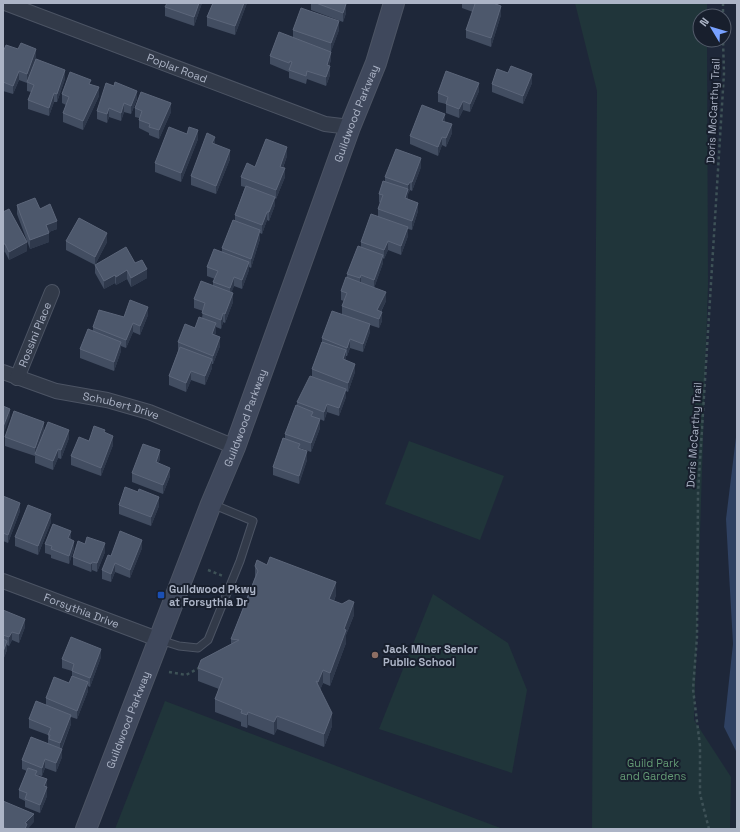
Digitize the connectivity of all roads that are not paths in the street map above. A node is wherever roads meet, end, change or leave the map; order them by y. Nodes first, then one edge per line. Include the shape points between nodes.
1 (5, 3) edge
2 (394, 3) edge
3 (350, 128) junction
4 (52, 292) dead end
5 (3, 372) edge
6 (17, 378) junction
7 (236, 447) junction
8 (211, 504) junction
9 (3, 581) edge
10 (160, 640) junction
11 (86, 829) edge

1 - 3 street, Poplar Road via 325,124
2 - 3 street, Guildwood Parkway via 376,63
3 - 7 street, Guildwood Parkway
4 - 6 street, Rossini Place
5 - 6 street, Schubert Drive
6 - 7 street, Schubert Drive via 56,391 106,400 149,412
7 - 8 street, Guildwood Parkway
8 - 10 street, Guildwood Parkway
8 - 10 lane via 253,522 232,580 208,640 198,648
9 - 10 street, Forsythia Drive
10 - 11 street, Guildwood Parkway

